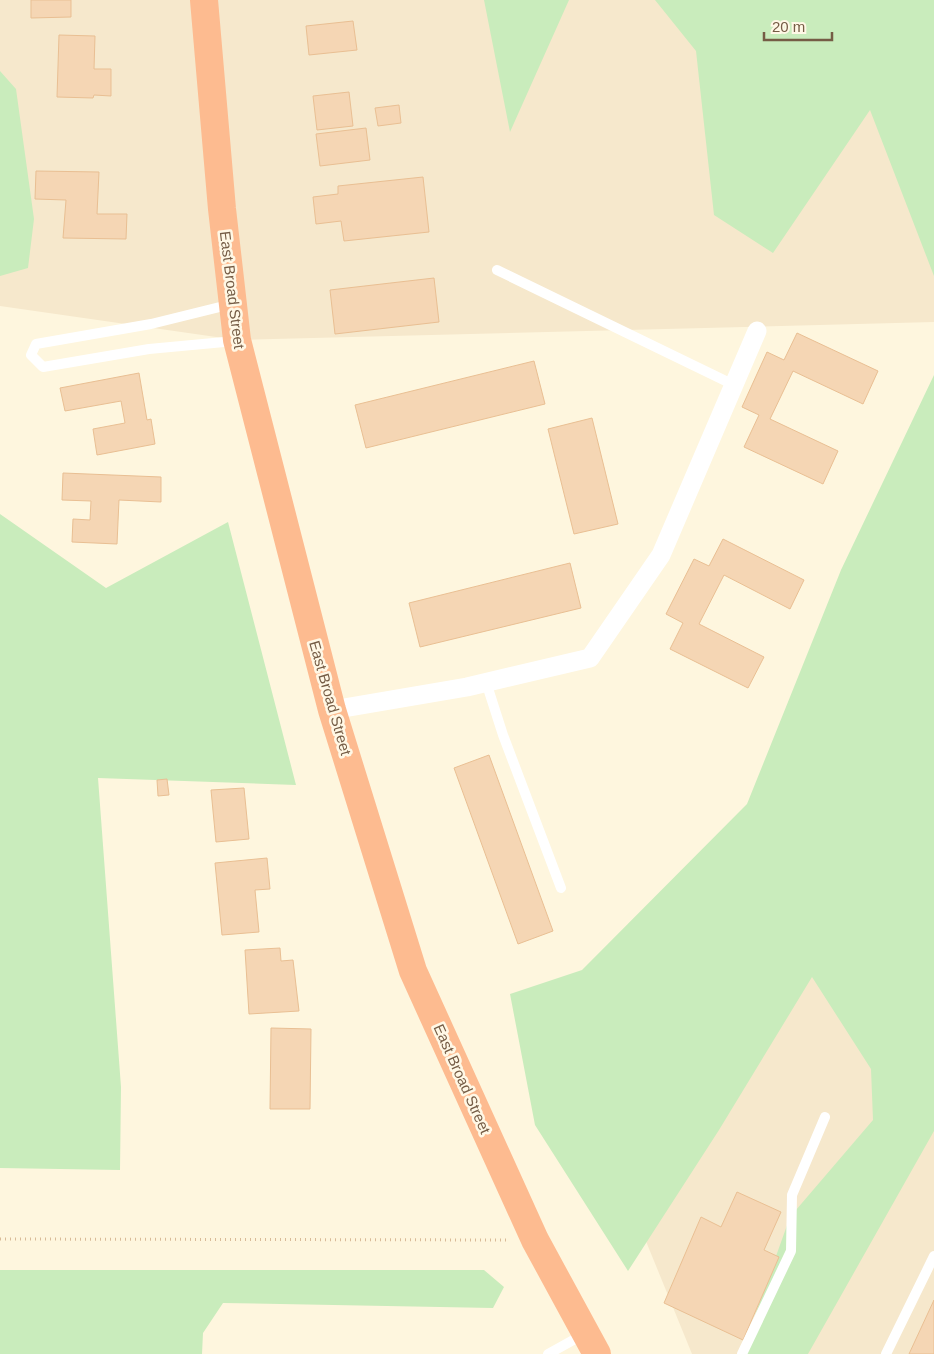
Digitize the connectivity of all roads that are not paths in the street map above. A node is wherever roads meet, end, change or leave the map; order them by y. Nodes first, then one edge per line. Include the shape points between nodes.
1 (204, 0) edge
2 (497, 270) dead end
3 (233, 304) junction
4 (757, 331) dead end
5 (237, 340) junction
6 (734, 385) junction
7 (486, 682) junction
8 (332, 710) junction
9 (560, 888) dead end
10 (825, 1117) dead end
11 (934, 1256) edge
12 (592, 1344) edge
13 (548, 1354) edge
14 (742, 1354) edge
15 (886, 1354) edge

1 - 3 highway, East Broad Street
2 - 6 lane
3 - 5 highway, East Broad Street
3 - 5 lane via 151,324 36,344 31,355 43,367 149,349
4 - 6 street
5 - 8 highway, East Broad Street
6 - 7 street via 661,555 590,658
7 - 8 street
7 - 9 lane
8 - 12 highway, East Broad Street via 413,971 535,1240
10 - 14 lane via 792,1196 791,1252
11 - 15 lane
12 - 13 lane

